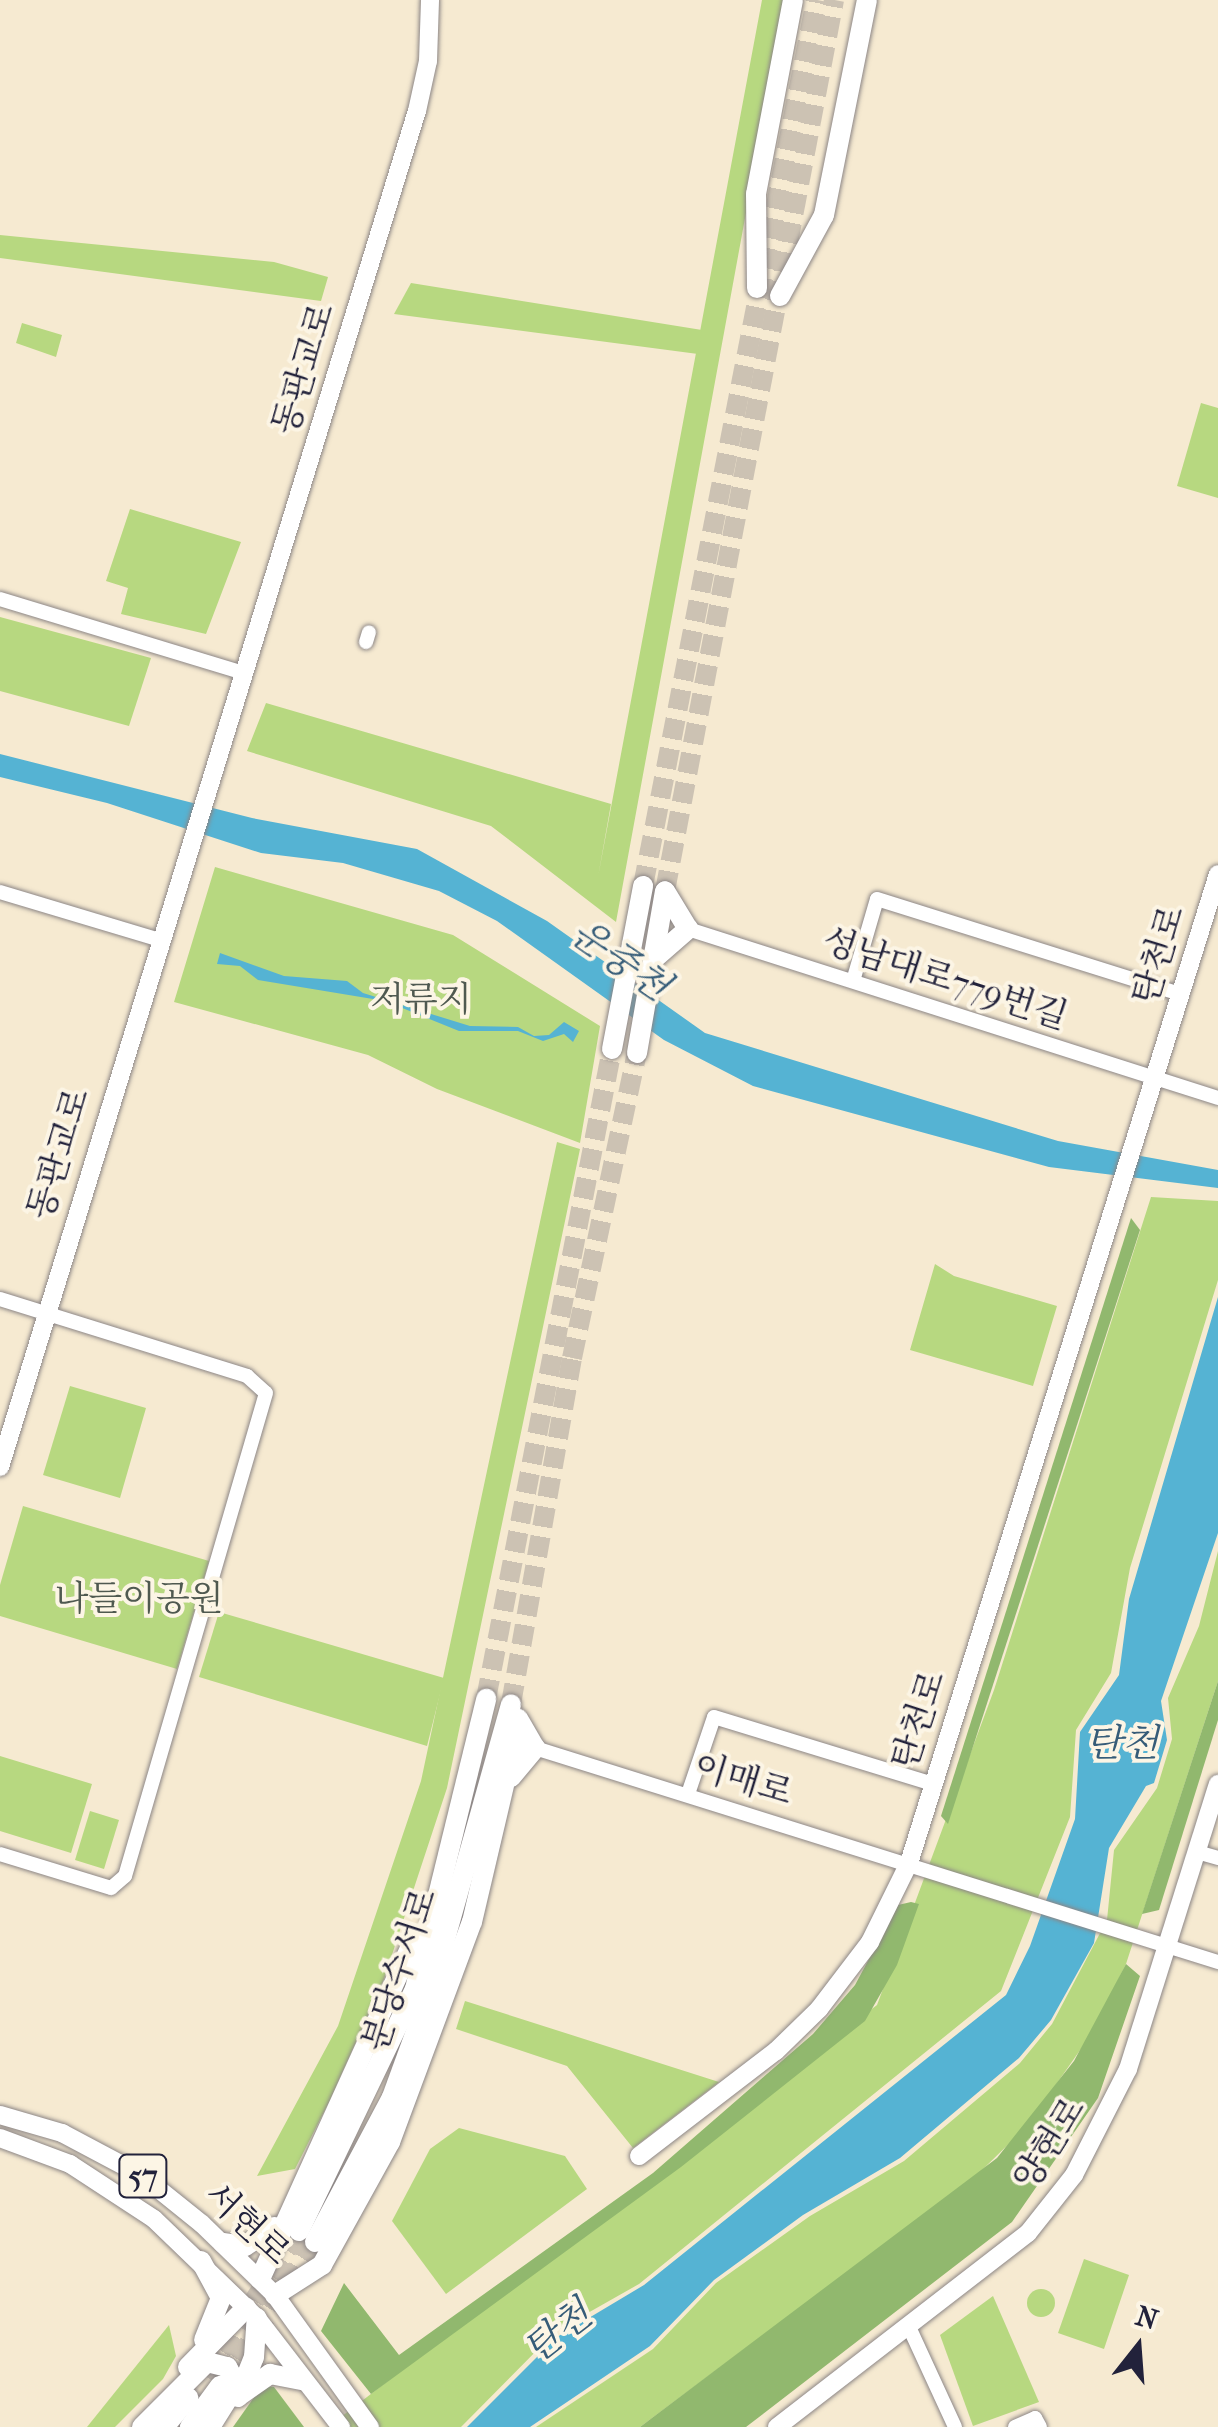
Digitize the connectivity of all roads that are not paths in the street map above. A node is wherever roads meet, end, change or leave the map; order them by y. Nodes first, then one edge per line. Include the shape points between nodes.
1 (430, 0) edge
2 (793, 0) edge
3 (867, 0) edge
4 (756, 288) dead end
5 (780, 296) dead end
6 (0, 599) edge
7 (244, 673) junction
8 (1218, 874) edge
9 (643, 886) tunnel mouth
10 (0, 892) edge
11 (688, 929) junction
12 (663, 933) junction
13 (157, 939) junction
14 (853, 981) junction
15 (1181, 994) junction
16 (614, 1038) tunnel mouth
17 (638, 1048) tunnel mouth
18 (1154, 1079) junction
19 (1218, 1098) edge
20 (0, 1299) edge
21 (45, 1314) junction
22 (0, 1467) edge
23 (486, 1700) tunnel mouth
24 (515, 1706) junction
25 (534, 1748) junction
26 (933, 1784) junction
27 (1218, 1784) edge
28 (506, 1788) junction
29 (688, 1794) junction
30 (1197, 1852) junction
31 (0, 1854) edge
32 (1218, 1858) edge
33 (909, 1863) junction
34 (1171, 1947) junction
35 (1218, 1962) edge
36 (0, 2115) edge
37 (0, 2138) edge
38 (639, 2156) dead end
39 (300, 2229) junction
40 (224, 2243) junction
41 (201, 2261) junction
42 (259, 2300) junction
43 (909, 2327) junction
44 (214, 2380) junction
45 (302, 2380) junction
46 (336, 2420) edge
47 (133, 2427) edge
48 (142, 2427) edge
49 (164, 2427) edge
50 (190, 2427) edge
51 (213, 2427) edge
52 (370, 2427) edge
53 (777, 2427) edge
54 (955, 2427) edge
55 (1015, 2427) edge
56 (1040, 2427) edge

1 - 7 main road, 동판교로 via 420,100
2 - 4 highway via 756,194
3 - 5 highway via 824,216
6 - 7 street
7 - 13 main road, 동판교로
8 - 15 main road, 탄천로
9 - 16 highway
10 - 13 street
11 - 12 highway
11 - 12 highway via 666,891
11 - 14 street, 성남대로779번길
12 - 17 highway
13 - 21 main road, 동판교로
14 - 15 street via 878,900
14 - 18 street, 성남대로779번길
15 - 18 main road, 탄천로
18 - 19 street, 성남대로779번길
18 - 26 main road, 탄천로
20 - 21 street
21 - 22 main road, 동판교로
21 - 31 street via 247,1376 266,1393 124,1876 111,1888
23 - 39 highway via 404,1975
24 - 25 highway
24 - 28 highway
24 - 39 highway, 분당수서로 via 429,1996 392,2096
25 - 28 highway
25 - 29 street, 이매로
26 - 29 street via 714,1718
26 - 33 main road, 탄천로
27 - 30 main road, 양현로
28 - 42 highway via 472,1922 390,2142 322,2265
29 - 33 street, 이매로
30 - 32 street
30 - 34 main road, 양현로
33 - 34 street, 이매로
33 - 38 main road, 탄천로 via 870,1942 820,2009
34 - 35 street
34 - 43 main road, 양현로 via 1122,2083 1074,2174 1028,2233
36 - 40 main road, 서현로 / 57 via 62,2133 142,2174
37 - 41 main road, 서현로 / 57 via 106,2184
39 - 40 highway
39 - 42 highway
40 - 42 main road, 서현로 / 57
41 - 42 main road, 서현로 / 57
41 - 44 highway via 221,2298
42 - 44 highway
42 - 44 highway via 254,2357
42 - 45 main road, 서현로 / 57
42 - 52 main road, 서현로 / 57
43 - 53 main road, 양현로
43 - 54 street
44 - 45 highway via 270,2374
44 - 47 highway
44 - 49 highway
44 - 50 highway
44 - 51 highway
45 - 46 main road, 서현로 / 57
48 - 51 highway via 207,2362 227,2367 237,2384
55 - 56 street via 1035,2418

